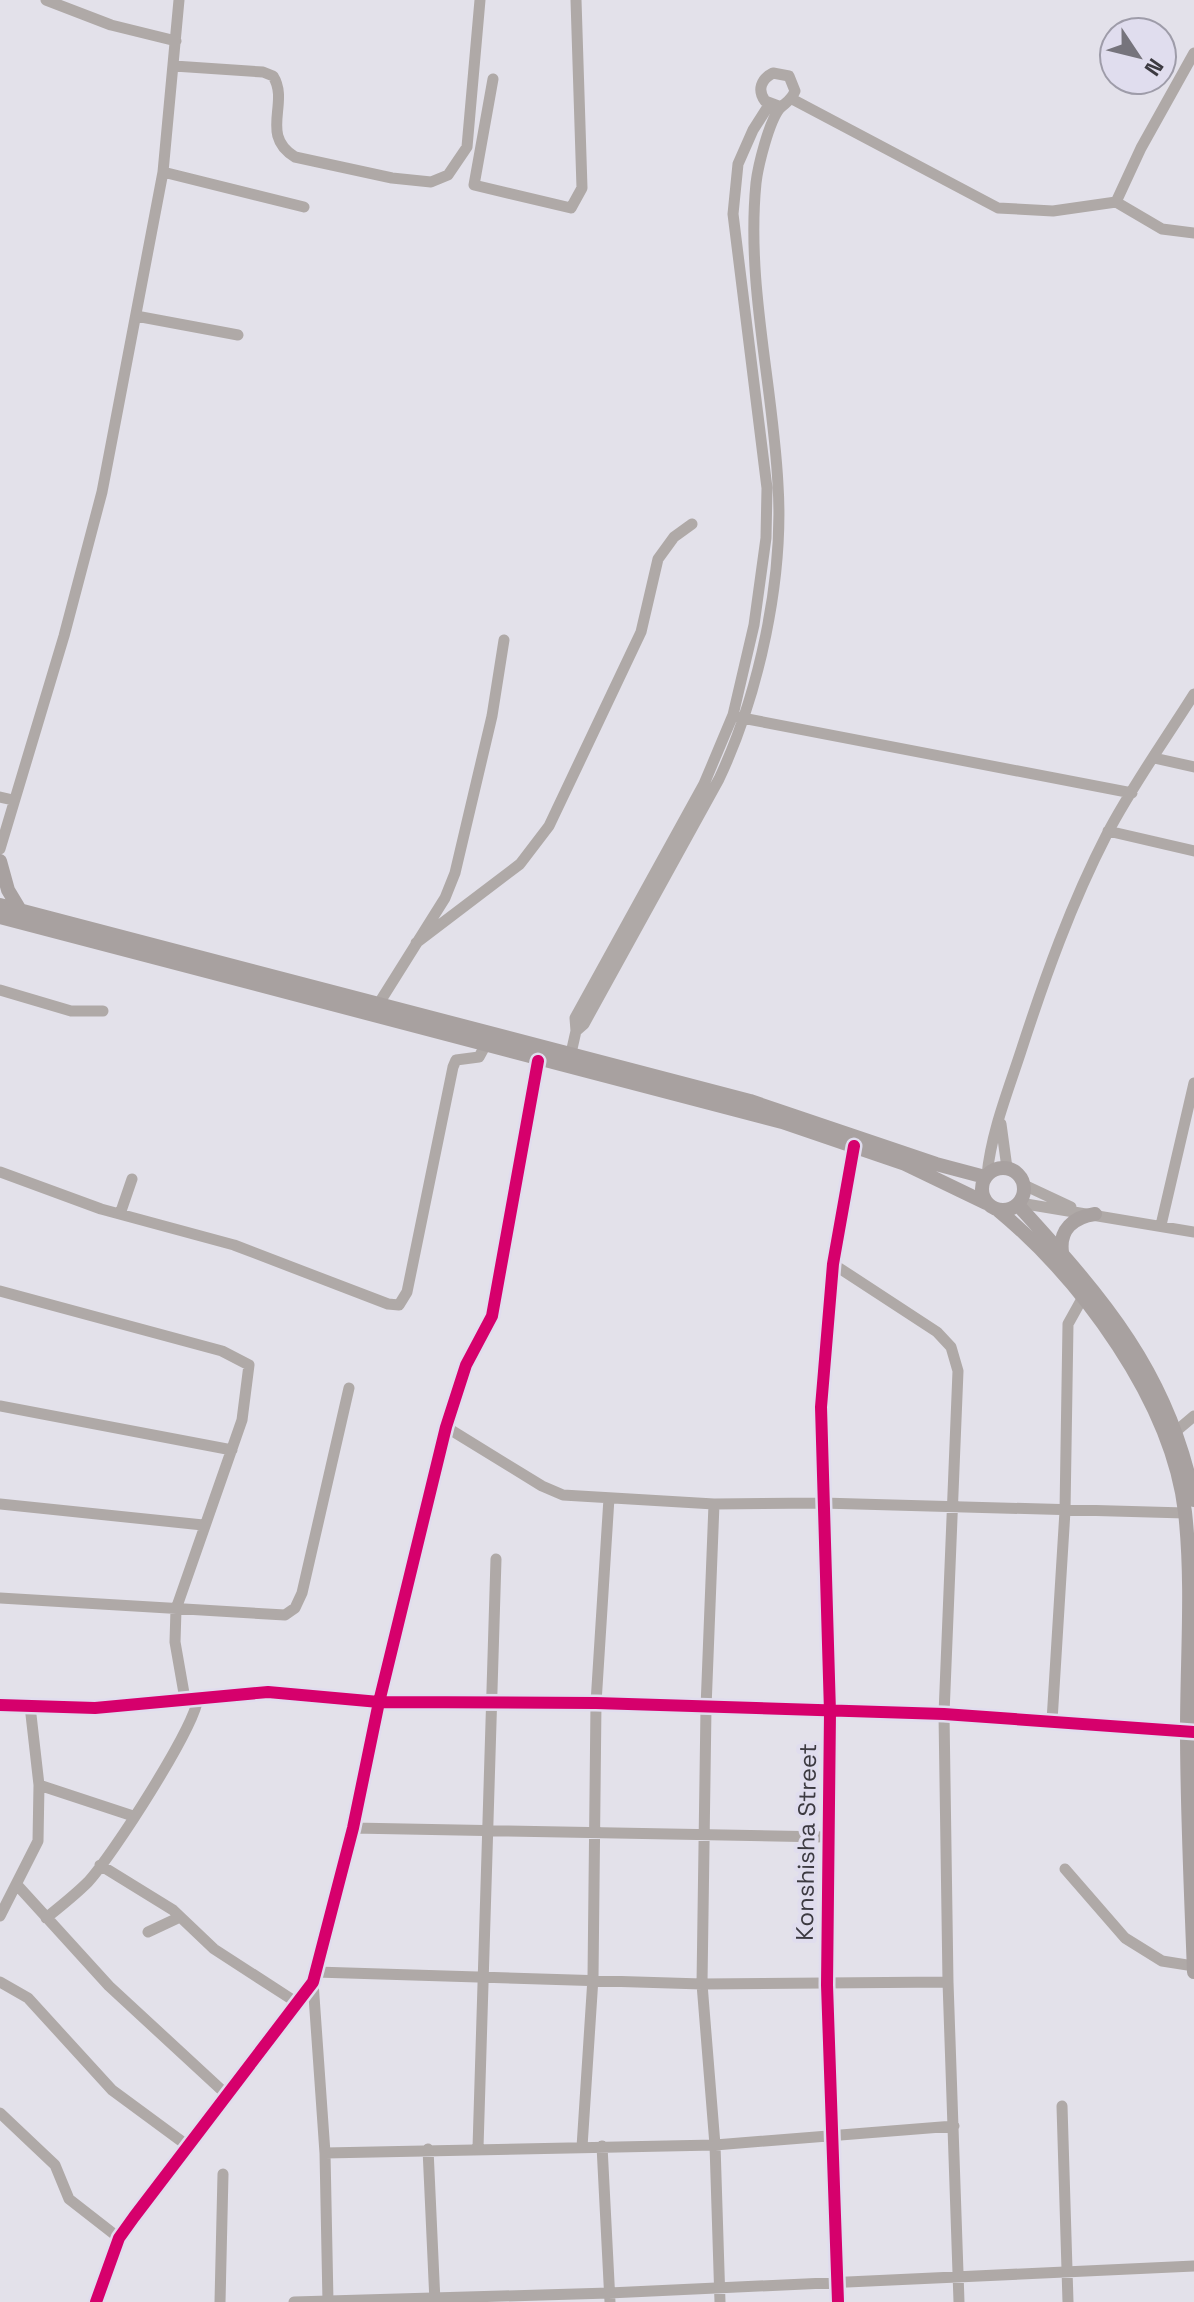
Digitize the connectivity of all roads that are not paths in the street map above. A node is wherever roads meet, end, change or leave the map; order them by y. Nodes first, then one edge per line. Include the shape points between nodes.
1 (46, 0) edge
2 (179, 0) edge
3 (480, 0) edge
4 (576, 0) edge
5 (176, 41) junction
6 (1194, 53) edge
7 (174, 66) junction
8 (493, 79) dead end
9 (792, 99) junction
10 (775, 106) junction
11 (163, 172) junction
12 (1116, 202) junction
13 (304, 207) dead end
14 (1194, 233) edge
15 (136, 316) junction
16 (238, 335) dead end
17 (692, 524) dead end
18 (504, 640) dead end
19 (1194, 694) edge
20 (738, 717) junction
21 (1154, 758) junction
22 (1194, 767) edge
23 (1132, 793) junction
24 (0, 797) edge
25 (13, 800) junction
26 (1108, 831) junction
27 (0, 849) edge
28 (1194, 851) edge
29 (0, 861) edge
30 (0, 905) edge
31 (19, 916) junction
32 (0, 917) edge
33 (0, 932) edge
34 (416, 943) junction
35 (0, 990) edge
36 (376, 1010) junction
37 (103, 1011) dead end
38 (485, 1046) junction
39 (538, 1061) junction
40 (569, 1062) junction
41 (1194, 1083) edge
42 (1191, 1110) edge
43 (1000, 1116) junction
44 (854, 1146) junction
45 (1007, 1168) junction
46 (0, 1172) edge
47 (986, 1176) junction
48 (132, 1179) dead end
49 (1024, 1185) junction
50 (1019, 1204) junction
51 (992, 1206) junction
52 (1079, 1211) junction
53 (120, 1214) junction
54 (1095, 1214) junction
55 (1161, 1225) junction
56 (1194, 1232) edge
57 (1062, 1252) junction
58 (833, 1264) junction
59 (0, 1291) edge
60 (1083, 1297) junction
61 (349, 1388) dead end
62 (0, 1406) edge
63 (1194, 1416) edge
64 (446, 1427) junction
65 (1175, 1432) junction
66 (232, 1450) junction
67 (609, 1498) junction
68 (1194, 1500) edge
69 (822, 1503) junction
70 (0, 1504) edge
71 (714, 1504) junction
72 (954, 1507) junction
73 (1065, 1511) junction
74 (1185, 1513) junction
75 (203, 1525) junction
76 (496, 1559) dead end
77 (0, 1598) edge
78 (176, 1609) junction
79 (198, 1698) junction
80 (185, 1699) junction
81 (379, 1702) junction
82 (491, 1702) junction
83 (596, 1703) junction
84 (0, 1705) edge
85 (30, 1706) junction
86 (706, 1708) junction
87 (830, 1712) junction
88 (944, 1714) junction
89 (1052, 1721) junction
90 (1190, 1732) edge
91 (39, 1785) junction
92 (133, 1816) junction
93 (353, 1828) junction
94 (485, 1833) junction
95 (596, 1834) junction
96 (706, 1835) junction
97 (827, 1837) junction
98 (100, 1865) junction
99 (1065, 1869) dead end
100 (18, 1886) junction
101 (0, 1916) edge
102 (180, 1917) junction
103 (46, 1918) junction
104 (148, 1932) dead end
105 (1194, 1969) edge
106 (481, 1976) junction
107 (314, 1977) junction
108 (593, 1978) junction
109 (0, 1982) edge
110 (948, 1982) junction
111 (702, 1984) junction
112 (827, 1985) junction
113 (299, 2004) junction
114 (227, 2095) junction
115 (1062, 2106) dead end
116 (0, 2113) edge
117 (954, 2126) junction
118 (831, 2137) junction
119 (715, 2145) junction
120 (188, 2146) junction
121 (602, 2146) junction
122 (582, 2147) junction
123 (478, 2148) junction
124 (428, 2149) junction
125 (325, 2153) junction
126 (223, 2174) dead end
127 (119, 2238) junction
128 (1194, 2266) edge
129 (1068, 2272) junction
130 (959, 2278) junction
131 (839, 2280) junction
132 (720, 2285) junction
133 (610, 2297) edge
134 (435, 2300) edge
135 (498, 2300) edge
136 (96, 2302) edge
137 (220, 2302) edge
138 (294, 2302) edge
139 (328, 2302) edge
140 (720, 2302) edge
141 (838, 2302) edge
142 (959, 2302) edge
143 (1068, 2302) edge

1 - 5 street via 111,25
2 - 5 street
3 - 7 street via 467,147 455,170 438,180 392,178 295,157 277,138 273,76
4 - 8 street via 582,188 571,208 474,185
5 - 7 street
6 - 12 street
7 - 11 street
9 - 10 street
9 - 10 street via 792,81 784,73 773,73 760,91
9 - 12 street via 998,208 1053,211
10 - 20 street via 758,174 754,262 778,483 778,528 773,585
10 - 20 street via 743,149 734,188 767,500 761,590
11 - 13 street
11 - 15 street
12 - 14 street via 1162,229
15 - 16 street
15 - 25 street via 89,547
17 - 34 street via 658,559 641,632 549,826 520,864
18 - 34 street via 455,873
19 - 21 street
20 - 23 street
20 - 40 street via 719,779 576,1031
21 - 22 street
21 - 23 street
23 - 26 street
24 - 25 street
25 - 27 street
26 - 28 street
26 - 43 street via 1057,943
29 - 31 main road
30 - 31 main road
31 - 32 main road
31 - 33 main road
31 - 36 main road
34 - 36 street
35 - 37 street via 71,1011
36 - 38 main road
36 - 40 main road
38 - 39 main road
38 - 53 street via 479,1057 456,1060 453,1067 407,1292 399,1305 234,1245
39 - 40 main road
39 - 64 street via 492,1316 466,1365
40 - 44 main road
40 - 47 main road via 800,1115 936,1164
41 - 42 street
42 - 55 street
43 - 45 street
43 - 47 street
44 - 51 main road via 940,1179
44 - 58 street, Konshisha Street
45 - 47 main road
45 - 49 main road
46 - 53 street
47 - 51 main road via 982,1190
48 - 53 street
49 - 50 main road
49 - 52 street
50 - 51 main road
50 - 52 street
50 - 57 main road
51 - 60 main road via 1037,1244
52 - 54 street
54 - 55 street
54 - 57 main road via 1069,1225
55 - 56 street
57 - 65 main road via 1137,1348
58 - 69 street, Konshisha Street via 822,1370
58 - 72 street via 937,1332 955,1356
59 - 66 street via 241,1358 251,1372
60 - 73 street via 1068,1324
60 - 74 main road via 1146,1394
61 - 78 street via 295,1608 285,1615
62 - 66 street
63 - 65 street
64 - 67 street via 552,1491
64 - 81 street
65 - 68 main road
66 - 75 street
67 - 71 street
67 - 83 street
69 - 71 street
69 - 72 street
69 - 87 street, Konshisha Street
70 - 75 street
71 - 86 street
72 - 73 street
72 - 88 street
73 - 74 street
73 - 89 street
74 - 90 main road
75 - 78 street
76 - 82 street
77 - 78 street
78 - 80 street via 175,1642
79 - 80 street
79 - 81 street via 268,1692
79 - 92 street via 191,1722
80 - 85 street via 95,1708
81 - 82 street
81 - 93 street
82 - 83 street
82 - 94 street
83 - 86 street
83 - 95 street
84 - 85 street
85 - 91 street
86 - 87 street
86 - 96 street
87 - 88 street
87 - 97 street, Konshisha Street
88 - 89 street
88 - 110 street
89 - 90 street
90 - 105 main road
91 - 92 street
91 - 100 street via 38,1841
92 - 98 street
93 - 94 street
93 - 107 street
94 - 95 street
94 - 106 street
95 - 96 street
95 - 108 street
96 - 97 street
96 - 111 street
97 - 112 street, Konshisha Street
98 - 102 street
98 - 103 street
99 - 105 street via 1125,1938 1162,1961
100 - 101 street
100 - 103 street
102 - 104 street
102 - 113 street via 214,1949
103 - 114 street via 109,1986
106 - 107 street
106 - 108 street
106 - 123 street
107 - 113 street
107 - 125 street
108 - 111 street
108 - 122 street
109 - 120 street via 34,2004 112,2090
110 - 112 street
110 - 117 street
111 - 112 street
111 - 119 street
112 - 118 street, Konshisha Street
113 - 114 street
114 - 120 street
115 - 129 street
116 - 127 street via 55,2165 69,2199
117 - 118 street
117 - 130 street
118 - 119 street
118 - 131 street, Konshisha Street
119 - 121 street
119 - 132 street
120 - 127 street
121 - 122 street
121 - 133 street
122 - 123 street
123 - 124 street
124 - 125 street
124 - 134 street
125 - 139 street
126 - 137 street
127 - 136 street
128 - 129 street
129 - 130 street
129 - 143 street
130 - 131 street
130 - 142 street
131 - 132 street
131 - 141 street, Konshisha Street
132 - 133 street
132 - 140 street
133 - 135 street
134 - 135 street
134 - 139 street
138 - 139 street

